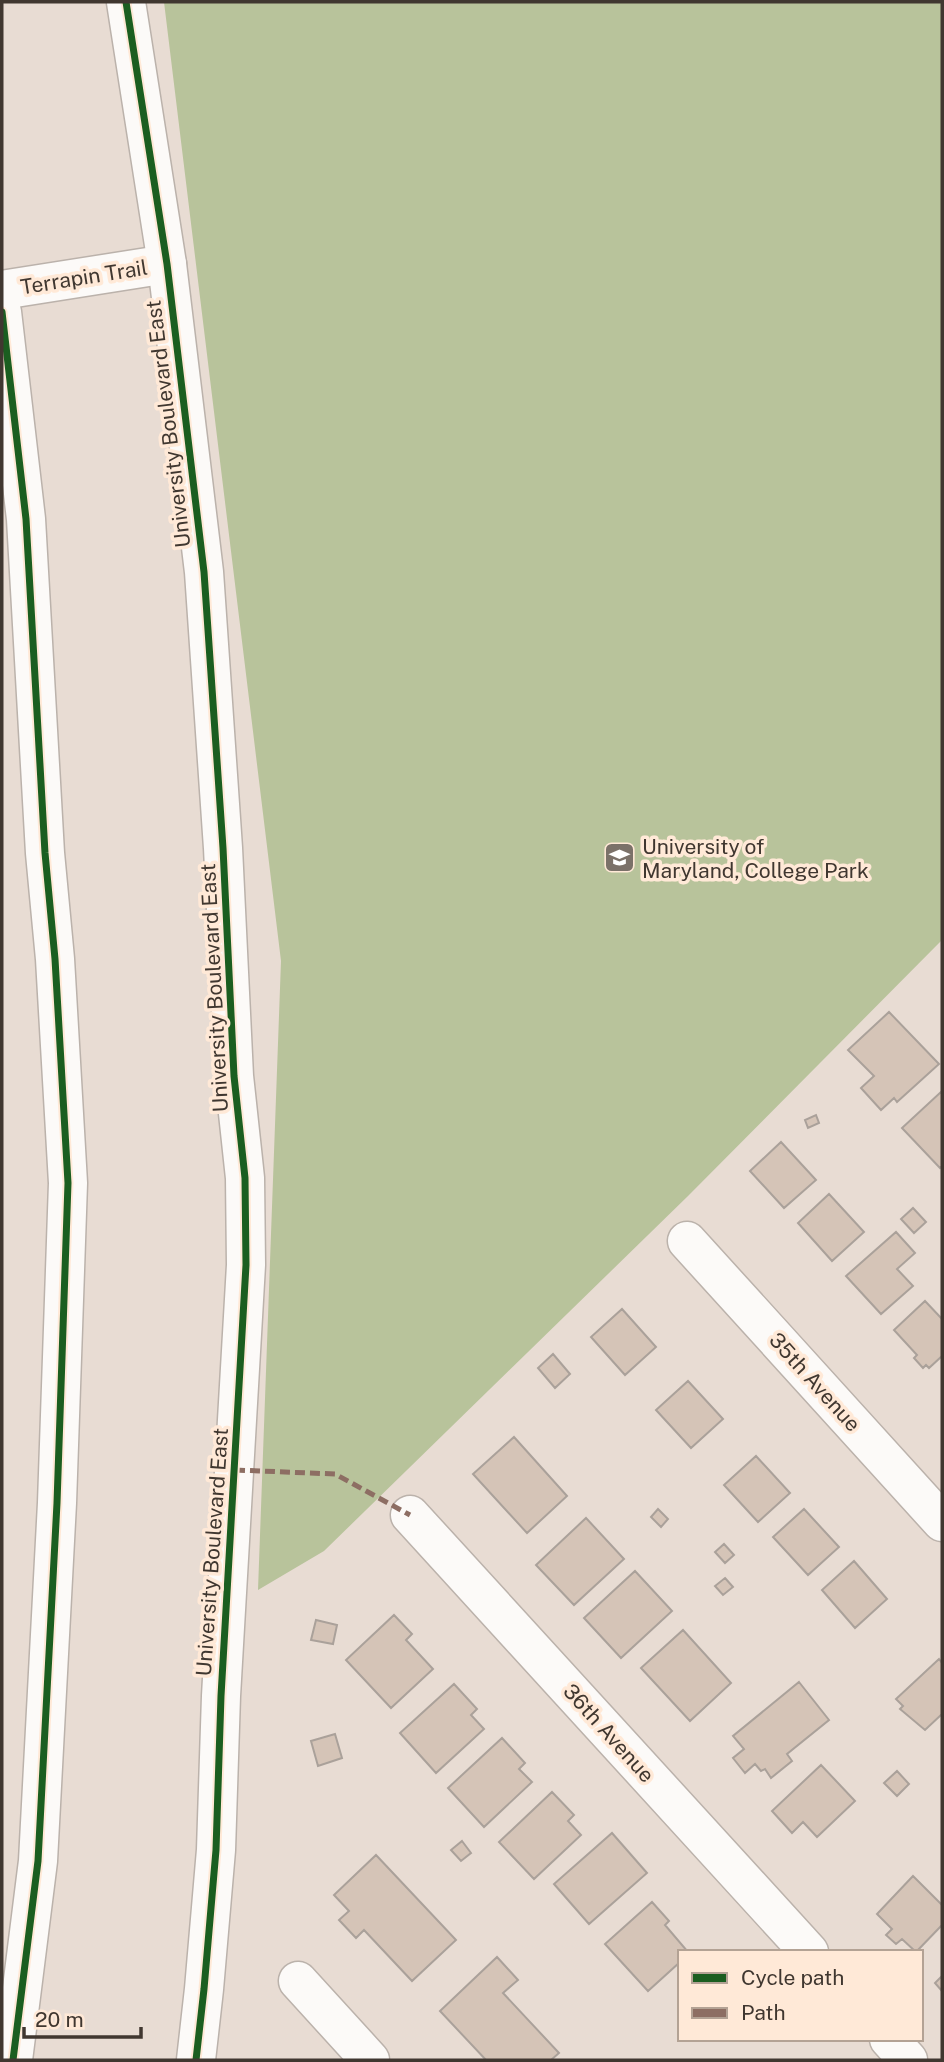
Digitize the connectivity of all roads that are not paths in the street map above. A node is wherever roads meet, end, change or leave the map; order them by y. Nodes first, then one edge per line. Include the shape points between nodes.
1 (126, 2) edge
2 (167, 264) junction
3 (2, 290) edge
4 (2, 312) edge
5 (687, 1241) dead end
6 (410, 1515) dead end
7 (942, 1522) edge
8 (807, 1950) edge
9 (298, 1981) dead end
10 (890, 2041) edge
11 (13, 2060) edge
12 (196, 2060) edge
13 (370, 2060) edge
14 (908, 2060) edge

1 - 2 main road, University Boulevard East
2 - 3 main road, Terrapin Trail
2 - 12 main road, University Boulevard East via 204,572 234,1076 245,1178 246,1265 216,1850
4 - 11 main road via 26,519 68,1183 38,1861
5 - 7 main road, 35th Avenue
6 - 8 main road, 36th Avenue
9 - 13 main road
10 - 14 main road

